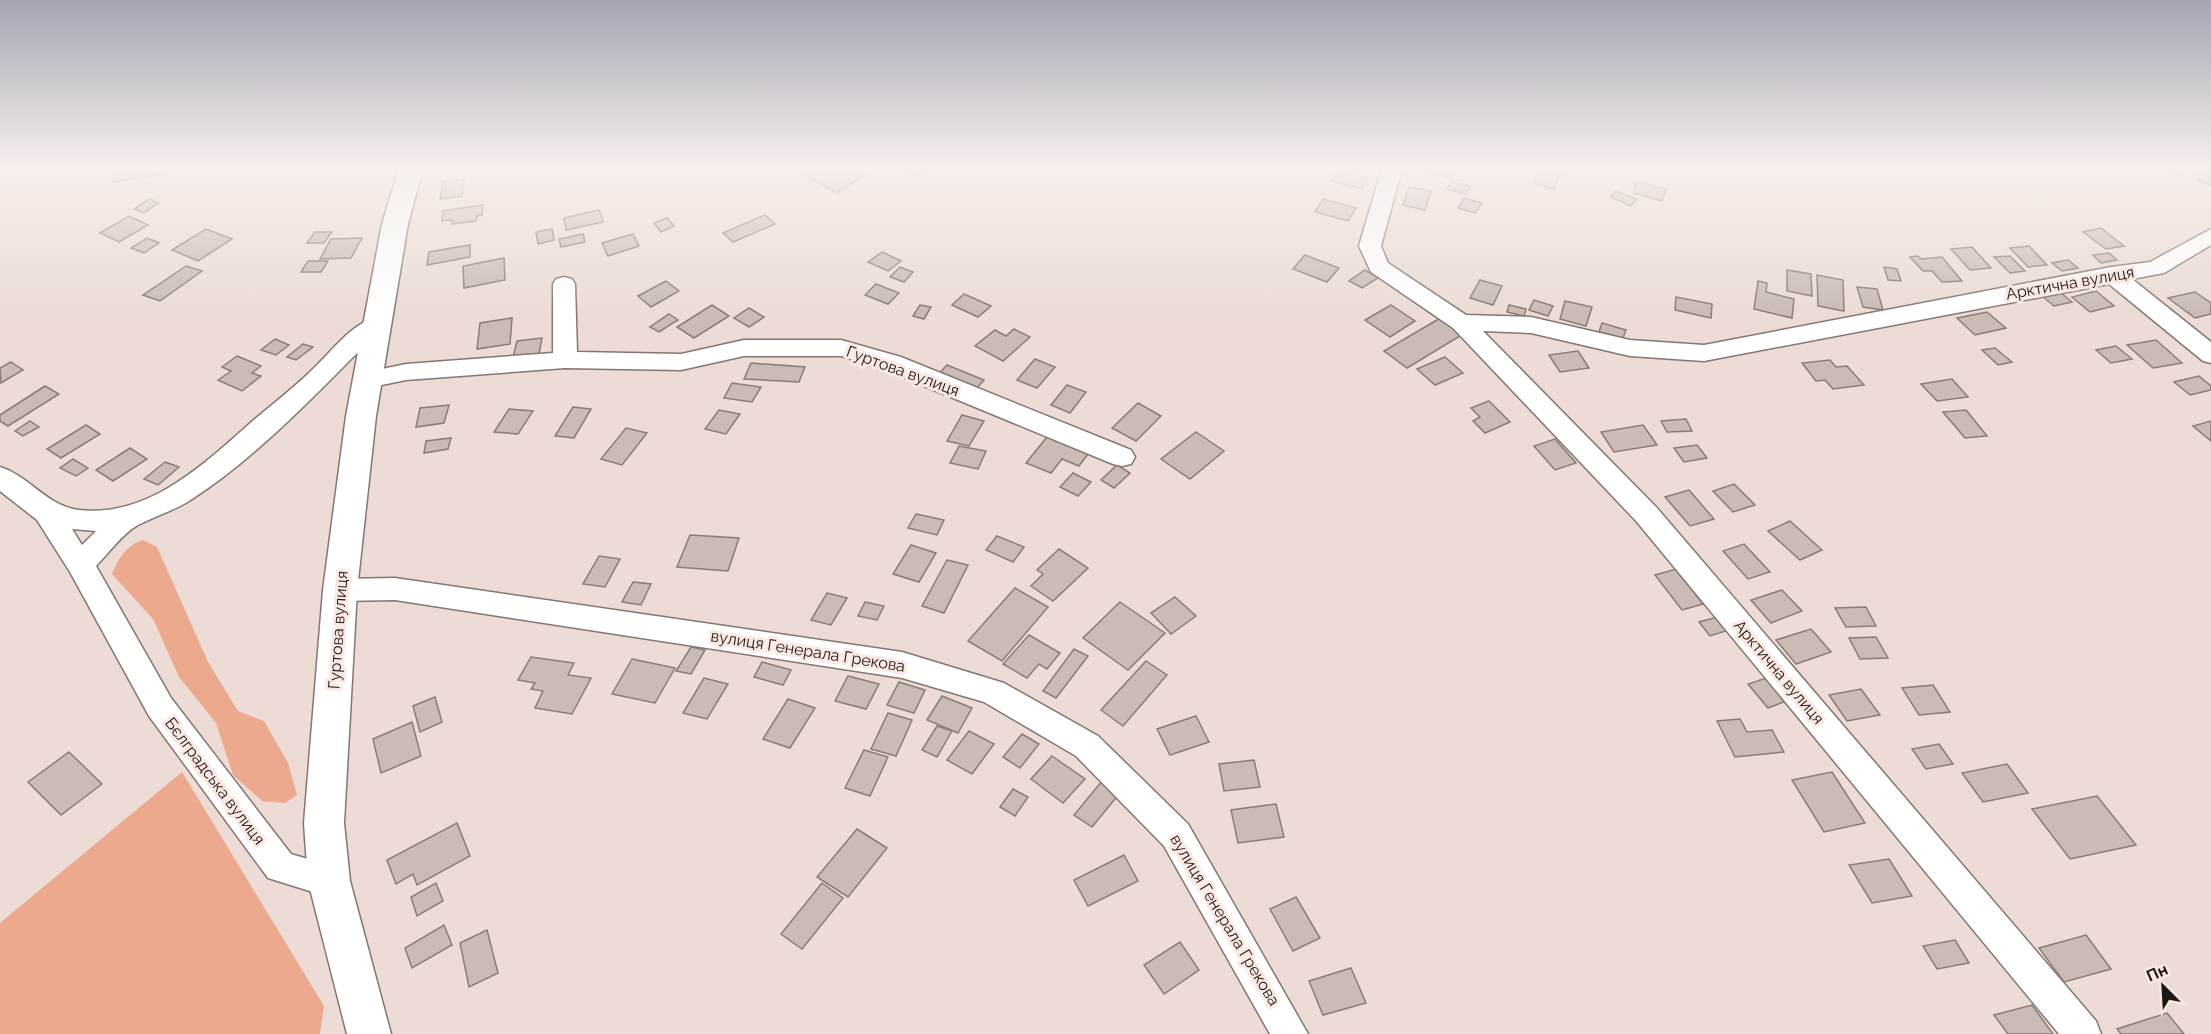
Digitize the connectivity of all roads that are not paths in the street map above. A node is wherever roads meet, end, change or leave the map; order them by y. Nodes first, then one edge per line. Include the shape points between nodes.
1 (397, 216) edge
2 (1378, 216) edge
3 (2211, 236) edge
4 (2111, 274) junction
5 (564, 284) dead end
6 (1461, 323) junction
7 (376, 325) junction
8 (2211, 355) edge
9 (565, 360) junction
10 (368, 380) junction
11 (1122, 457) dead end
12 (0, 477) edge
13 (47, 513) junction
14 (128, 517) junction
15 (80, 564) junction
16 (339, 590) junction
17 (329, 881) junction
18 (369, 1034) edge
19 (1290, 1034) edge
20 (2083, 1034) edge

1 - 7 street, Гуртова вулиця
2 - 6 street, Арктична вулиця via 1370,246 1379,267
3 - 4 street, Арктична вулиця via 2156,268
4 - 6 street, Арктична вулиця via 1704,353 1630,348 1531,326
4 - 8 street
5 - 9 street
6 - 20 street, Арктична вулиця via 1647,515
7 - 10 street, Гуртова вулиця
7 - 14 street, Бєлградська вулиця via 359,336 207,477 157,508
9 - 10 street, Гуртова вулиця via 406,372
9 - 11 street, Гуртова вулиця via 681,362 744,348 841,348 892,363
10 - 16 street, Гуртова вулиця
12 - 13 street, Бєлградська вулиця
13 - 14 street, Бєлградська вулиця via 68,520 96,522
13 - 15 street, Бєлградська вулиця
14 - 15 street
15 - 17 street, Бєлградська вулиця via 160,707 280,867
16 - 17 street, Гуртова вулиця via 324,823
16 - 19 street, вулиця Генерала Грекова via 395,589 902,665 993,692 1087,746 1176,835
17 - 18 street

